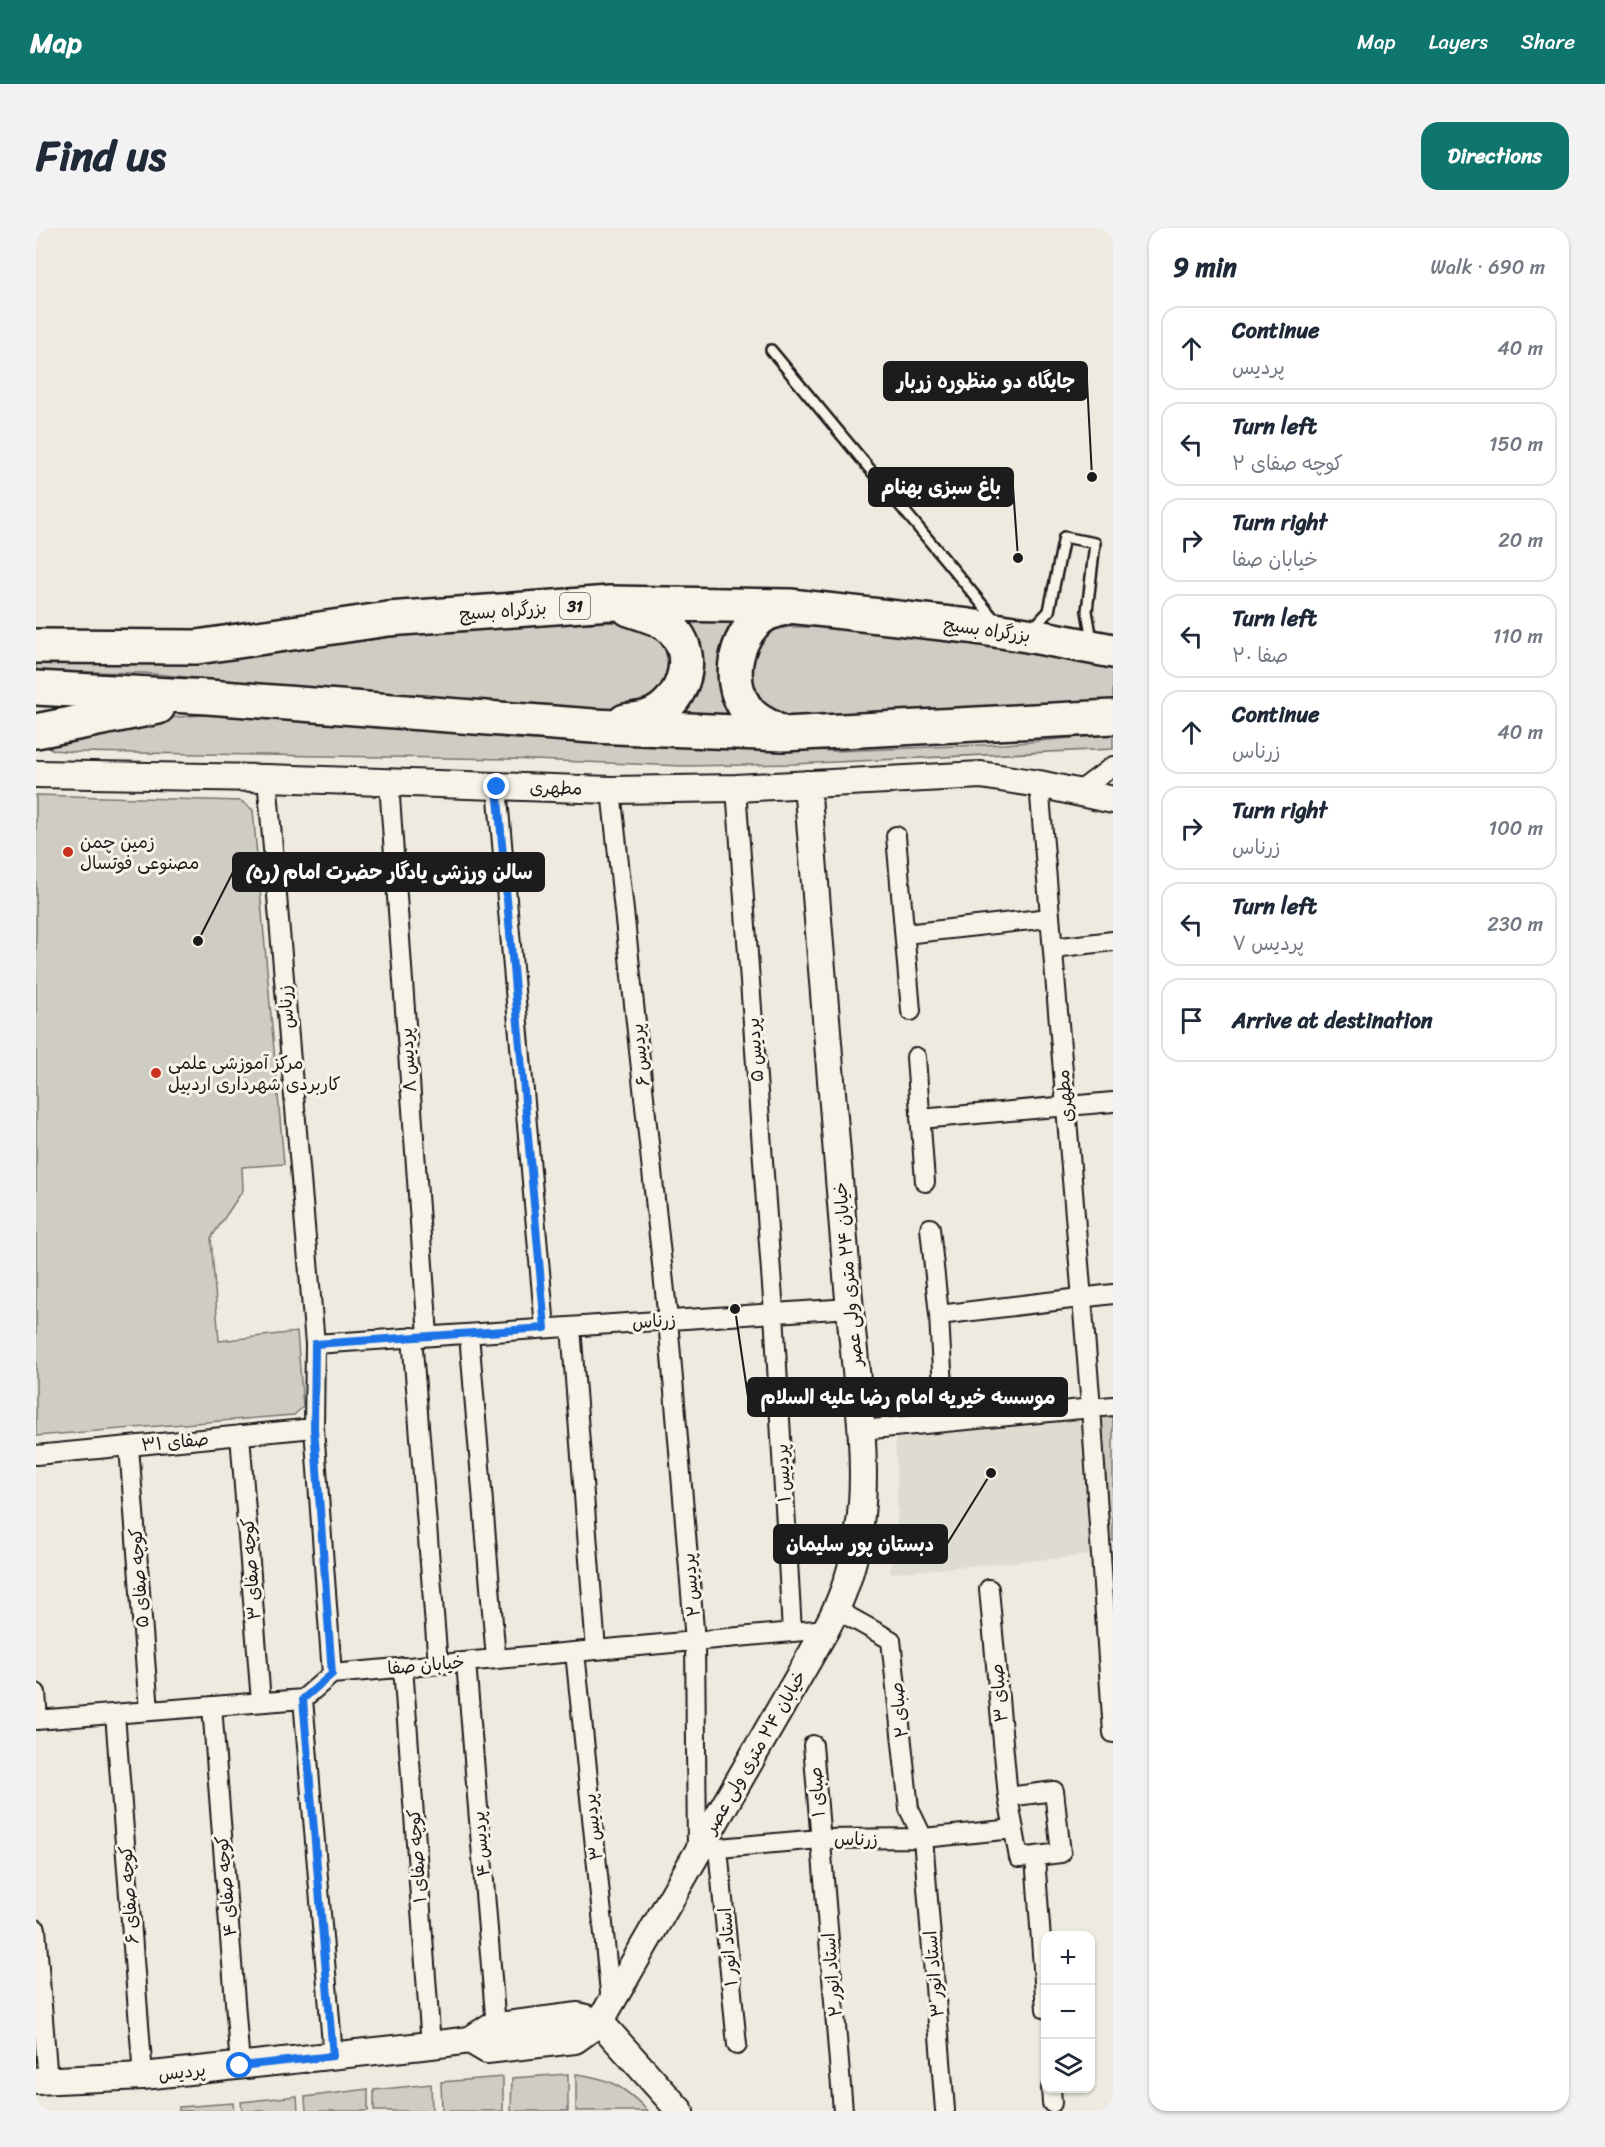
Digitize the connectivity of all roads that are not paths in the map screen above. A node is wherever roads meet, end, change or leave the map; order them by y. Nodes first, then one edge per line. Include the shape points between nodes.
1 (771, 350) dead end
2 (610, 603) junction
3 (790, 606) junction
4 (1016, 633) junction
5 (36, 646) edge
6 (1103, 650) edge
7 (36, 688) edge
8 (208, 697) junction
9 (1113, 717) edge
10 (593, 726) junction
11 (38, 731) edge
12 (783, 734) junction
13 (36, 764) edge
14 (1113, 766) edge
15 (36, 774) edge
16 (64, 775) junction
17 (267, 778) junction
18 (389, 783) junction
19 (807, 784) junction
20 (1039, 784) junction
21 (497, 787) junction
22 (736, 788) junction
23 (611, 790) junction
24 (1078, 792) junction
25 (1113, 800) edge
26 (896, 836) dead end
27 (1049, 918) junction
28 (905, 934) junction
29 (1113, 941) edge
30 (1053, 948) junction
31 (911, 1011) dead end
32 (916, 1057) dead end
33 (1113, 1102) edge
34 (1066, 1106) junction
35 (920, 1119) junction
36 (925, 1182) dead end
37 (930, 1227) dead end
38 (1113, 1294) edge
39 (1082, 1298) junction
40 (850, 1308) junction
41 (774, 1313) junction
42 (939, 1315) junction
43 (668, 1320) junction
44 (571, 1327) junction
45 (545, 1328) junction
46 (469, 1334) junction
47 (420, 1337) junction
48 (315, 1344) junction
49 (943, 1389) dead end
50 (1113, 1406) edge
51 (1091, 1407) junction
52 (314, 1428) junction
53 (862, 1430) junction
54 (240, 1436) junction
55 (129, 1446) junction
56 (36, 1455) edge
57 (989, 1589) dead end
58 (832, 1619) junction
59 (792, 1632) junction
60 (695, 1641) junction
61 (596, 1650) junction
62 (574, 1652) junction
63 (496, 1659) junction
64 (466, 1662) junction
65 (438, 1664) junction
66 (403, 1667) junction
67 (332, 1674) junction
68 (36, 1693) edge
69 (303, 1699) junction
70 (261, 1702) junction
71 (1112, 1705) edge
72 (212, 1706) junction
73 (149, 1711) junction
74 (116, 1714) junction
75 (37, 1720) edge
76 (1113, 1733) edge
77 (813, 1746) dead end
78 (1008, 1797) junction
79 (1014, 1829) junction
80 (922, 1838) junction
81 (820, 1839) junction
82 (708, 1849) junction
83 (1035, 1857) junction
84 (36, 1929) edge
85 (1044, 1985) edge
86 (605, 2012) junction
87 (496, 2026) junction
88 (470, 2040) junction
89 (431, 2045) junction
90 (737, 2045) dead end
91 (333, 2056) junction
92 (240, 2066) junction
93 (143, 2076) junction
94 (42, 2082) edge
95 (945, 2110) edge
96 (680, 2111) edge
97 (843, 2111) edge

1 - 4 lane
2 - 3 highway, بزرگراه بسیج / 31
2 - 5 highway, بزرگراه بسیج / 31 via 388,619 197,647
2 - 10 highway via 670,627 684,649 686,666 676,696 662,710 648,717
3 - 4 highway, بزرگراه بسیج / 31
3 - 12 highway via 766,615 748,632 736,660 735,675 738,697 746,708 755,718
4 - 6 highway, بزرگراه بسیج / 31
4 - 6 lane via 1049,611 1064,537 1095,543 1087,611
7 - 8 highway
8 - 10 highway
8 - 11 highway
9 - 12 highway
10 - 12 highway
13 - 16 street
14 - 24 street
15 - 16 street, مطهری
16 - 17 street, مطهری
17 - 18 street, مطهری
17 - 48 street, زرناس
18 - 21 street, مطهری
18 - 47 street, پردیس ۸
19 - 20 street, مطهری via 981,775
19 - 22 street, مطهری
19 - 40 street, خیابان ۲۴ متری ولی عصر
20 - 24 street, مطهری
20 - 27 street, مطهری
21 - 23 street, مطهری
21 - 45 street
22 - 23 street, مطهری
22 - 41 street, پردیس ۵
23 - 43 street, پردیس ۶
24 - 25 street, مطهری
26 - 28 street
27 - 28 street
27 - 30 street, مطهری
28 - 31 street
29 - 30 street
30 - 34 street, مطهری
32 - 35 street
33 - 34 street
34 - 35 street
34 - 39 street, مطهری
35 - 36 street
37 - 42 street
38 - 39 street
39 - 42 street
39 - 51 street, مطهری
40 - 41 street, زرناس
40 - 53 street, خیابان ۲۴ متری ولی عصر
41 - 43 street, زرناس
41 - 59 street, پردیس ۱
42 - 49 street
43 - 44 street, زرناس
43 - 60 street, پردیس ۲
44 - 45 street, زرناس
44 - 61 street
45 - 46 street, زرناس
46 - 47 street, زرناس
46 - 63 street
47 - 48 street, زرناس
47 - 65 street, پردیس ۸
48 - 52 street, زرناس
50 - 51 street
51 - 53 street
51 - 71 street, مطهری
52 - 54 street, صفای ۳۱
52 - 67 street, زرناس
53 - 58 street, خیابان ۲۴ متری ولی عصر via 861,1516 854,1563
54 - 55 street, صفای ۳۱
54 - 70 street, کوچه صفای ۳
55 - 56 street, صفای ۳۱
55 - 73 street, کوچه صفای ۵
57 - 78 street, صبای ۳
58 - 59 street, خیابان صفا
58 - 80 street, صبای ۲ via 891,1640 909,1809
58 - 82 street, خیابان ۲۴ متری ولی عصر
59 - 60 street, خیابان صفا
60 - 61 street, خیابان صفا
60 - 82 street, پردیس ۲
61 - 62 street, خیابان صفا
62 - 63 street, خیابان صفا
62 - 86 street, پردیس ۳
63 - 64 street, خیابان صفا
64 - 65 street, خیابان صفا
64 - 87 street, پردیس ۴
65 - 66 street, خیابان صفا
66 - 67 street, خیابان صفا
66 - 89 street, کوچه صفای ۱
67 - 69 street
68 - 75 street
69 - 70 street
69 - 91 street
70 - 72 street
71 - 76 street, مطهری
72 - 73 street
72 - 92 street, کوچه صفای ۴
73 - 74 street
74 - 75 street
74 - 93 street, کوچه صفای ۶
77 - 81 street, صبای ۱
78 - 79 street
78 - 83 street via 1054,1791 1061,1853
79 - 80 street, زرناس
79 - 83 street via 1019,1858
80 - 81 street, زرناس
80 - 95 street, استاد انور ۳
81 - 82 street, زرناس
81 - 97 street, استاد انور ۲
82 - 86 street, خیابان ۲۴ متری ولی عصر
82 - 90 street, استاد انور ۱
83 - 85 street
84 - 94 street
86 - 87 street, پردیس
86 - 88 street, پردیس via 575,2040 487,2050
86 - 96 street
87 - 88 street, پردیس
88 - 89 street, پردیس
89 - 91 street, پردیس
91 - 92 street, پردیس
92 - 93 street, پردیس
93 - 94 street, پردیس

